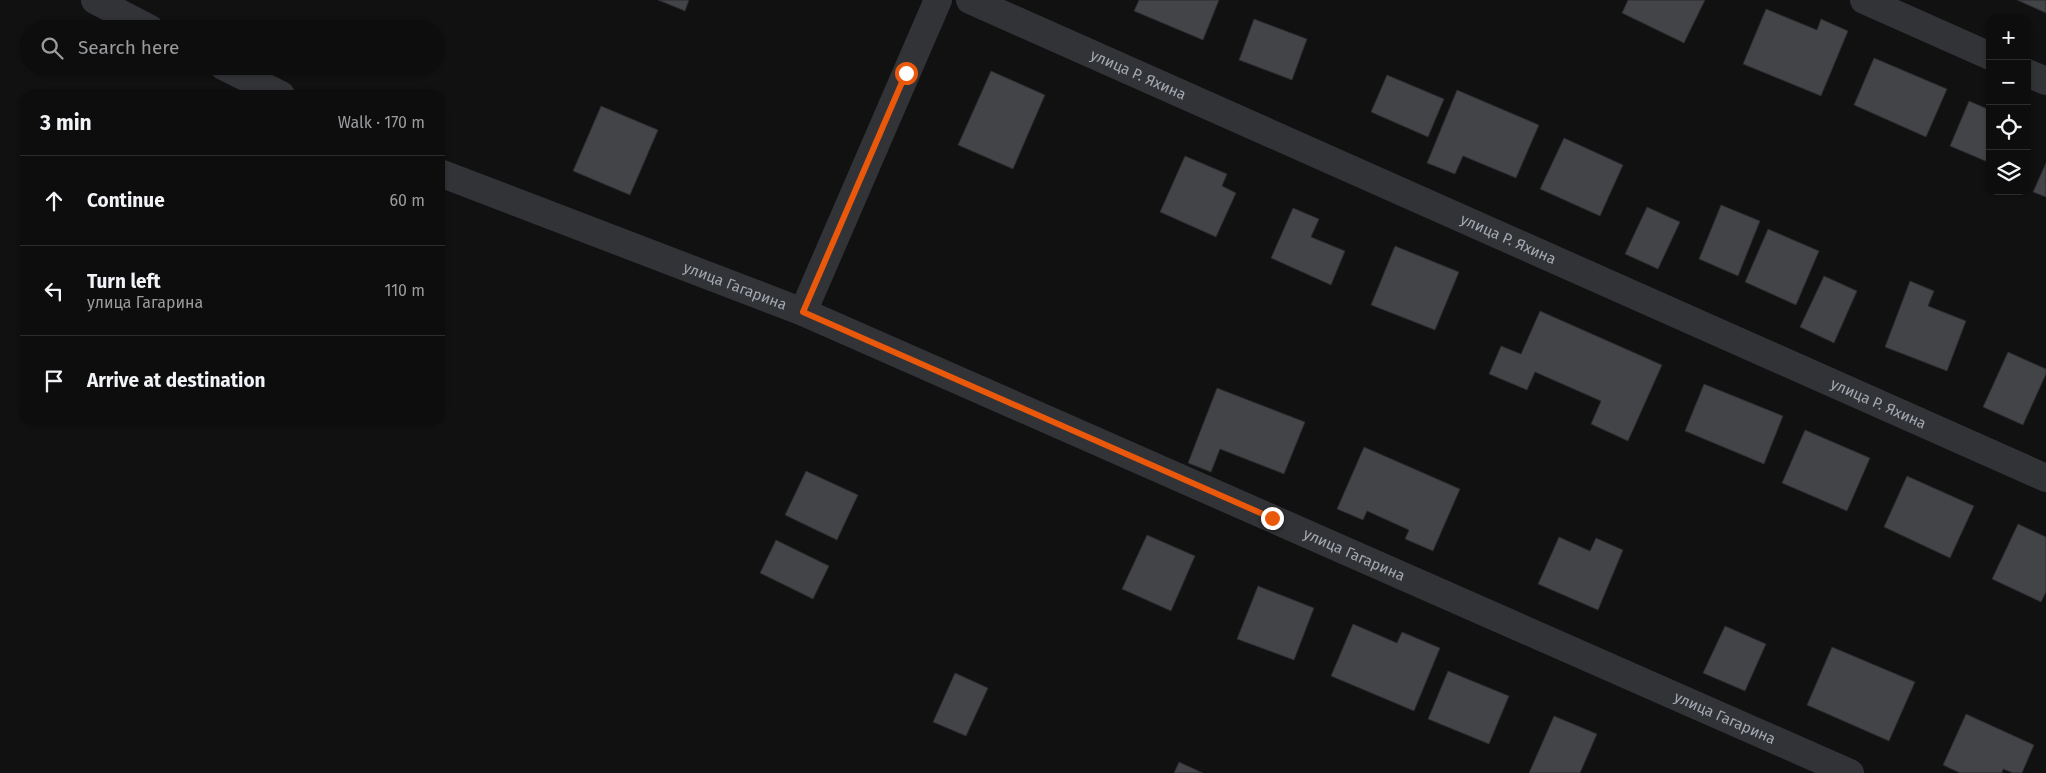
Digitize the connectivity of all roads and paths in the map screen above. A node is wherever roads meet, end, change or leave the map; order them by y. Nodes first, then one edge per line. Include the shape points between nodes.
1 (95, 0) edge
2 (938, 0) edge
3 (970, 0) edge
4 (1864, 0) edge
5 (133, 20) edge
6 (1986, 54) edge
7 (240, 75) edge
8 (2031, 75) edge
9 (2046, 81) edge
10 (271, 90) edge
11 (445, 175) edge
12 (803, 312) junction
13 (2046, 478) edge
14 (1850, 773) edge

1 - 5 street
2 - 12 street
3 - 13 street, улица Р. Яхина
4 - 6 street
7 - 10 street
8 - 9 street
11 - 12 street, улица Гагарина
12 - 14 street, улица Гагарина

